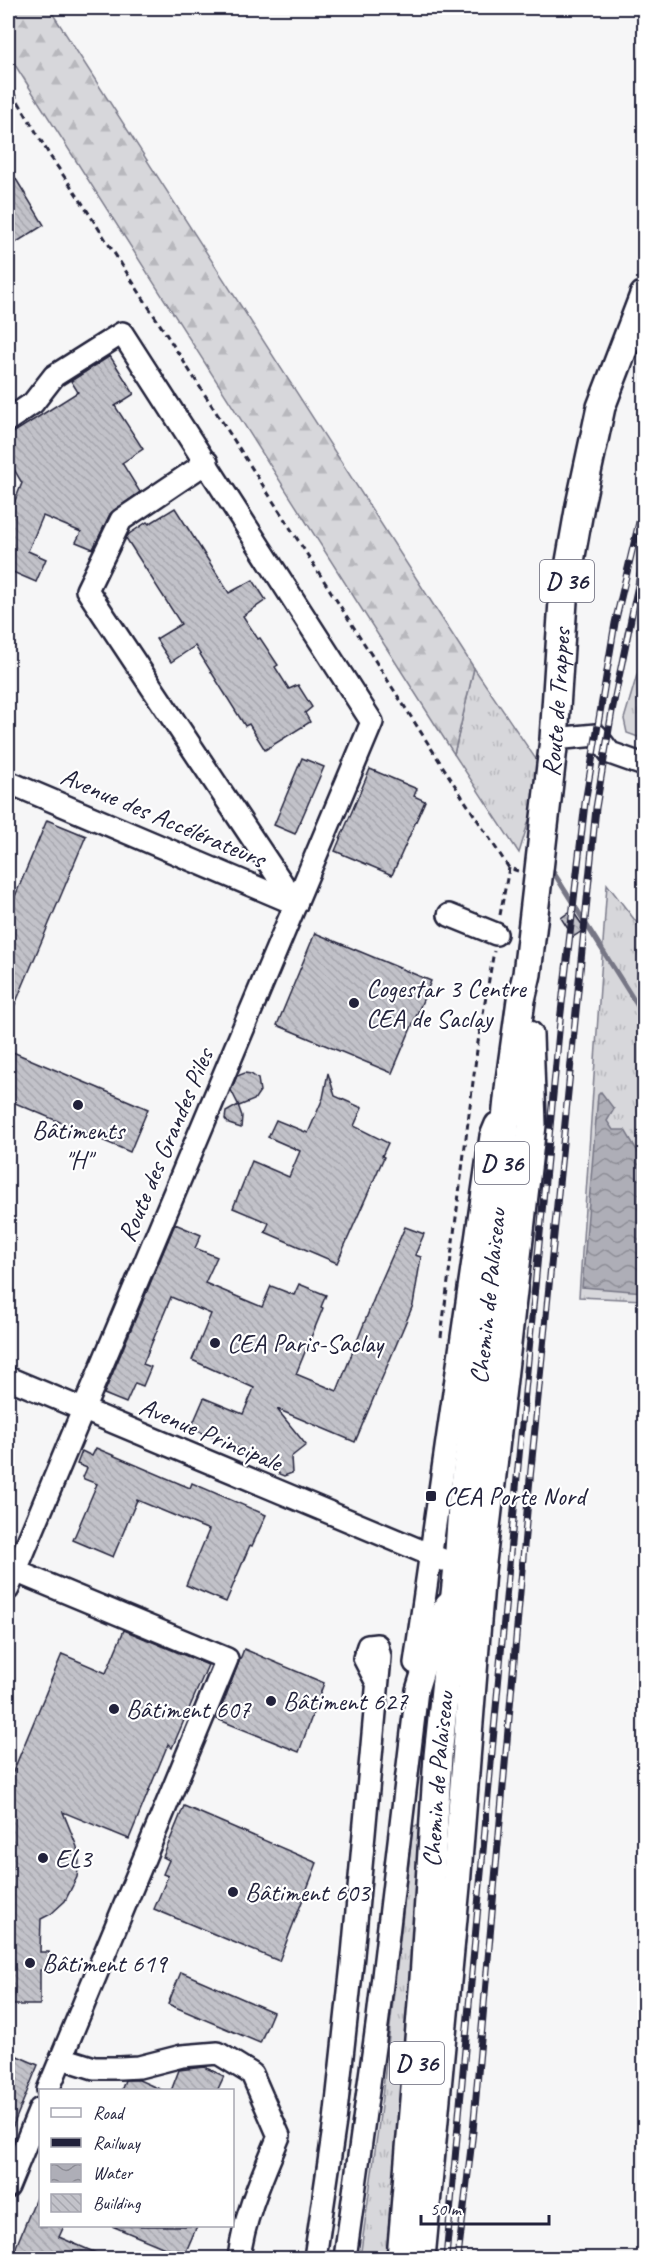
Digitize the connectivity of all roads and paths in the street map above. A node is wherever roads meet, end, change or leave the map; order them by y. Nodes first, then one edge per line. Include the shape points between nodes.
1 (8, 84) edge
2 (645, 295) edge
3 (8, 420) edge
4 (207, 462) junction
5 (554, 739) junction
6 (645, 765) edge
7 (8, 782) edge
8 (509, 868) dead end
9 (296, 903) junction
10 (449, 915) dead end
11 (496, 934) dead end
12 (526, 974) junction
13 (509, 1091) junction
14 (8, 1378) edge
15 (82, 1409) junction
16 (430, 1555) junction
17 (469, 1568) junction
18 (11, 1580) edge
19 (455, 1596) junction
20 (377, 1683) dead end
21 (417, 1690) junction
22 (62, 2058) junction
23 (49, 2089) edge
24 (39, 2111) edge
25 (8, 2182) edge
26 (239, 2259) edge
27 (315, 2259) edge
28 (345, 2259) edge
29 (400, 2259) edge
30 (421, 2259) edge

1 - 8 path via 50,156
2 - 5 main road, Route de Trappes / D 36 via 601,407 580,506 563,601
3 - 4 street via 33,403 54,376 123,333
4 - 9 street, Route des Grandes Piles via 372,722
4 - 9 street via 121,520 87,590
5 - 6 street via 596,735 610,753
5 - 12 main road, Route de Trappes / D 36
7 - 9 street, Avenue des Accélérateurs
9 - 15 street, Route des Grandes Piles
10 - 11 street
12 - 13 main road, Chemin de Palaiseau / D 36
12 - 17 main road, Chemin de Palaiseau / D 36 via 532,1125
13 - 16 street via 491,1136
13 - 17 main road, Chemin de Palaiseau / D 36 via 462,1507
14 - 15 street, Avenue Principale
15 - 16 street, Avenue Principale
15 - 18 street, Route des Grandes Piles
16 - 17 street
16 - 21 street via 414,1669
17 - 19 main road, Chemin de Palaiseau / D 36
17 - 30 main road, Chemin de Palaiseau / D 36 via 456,1886
18 - 22 street via 227,1659
19 - 21 street via 440,1616
19 - 29 main road, Chemin de Palaiseau / D 36 via 438,1756
20 - 27 street via 353,1955
21 - 28 street
22 - 23 street
22 - 26 street via 94,2068 120,2068 218,2053 252,2074 279,2136 256,2193
24 - 25 street

